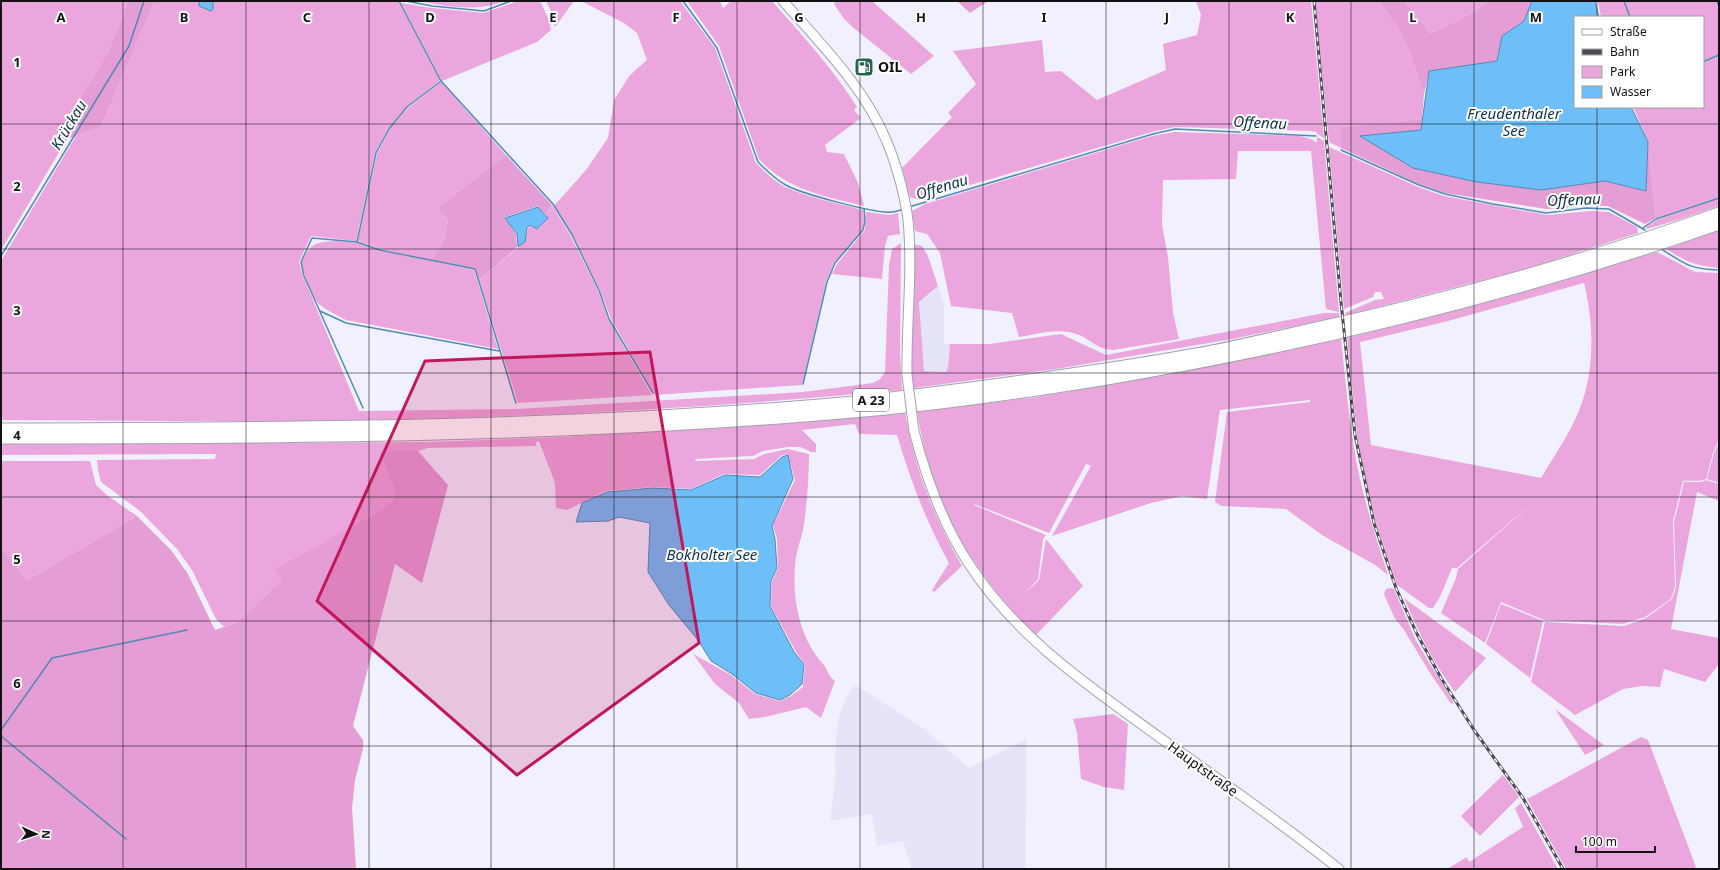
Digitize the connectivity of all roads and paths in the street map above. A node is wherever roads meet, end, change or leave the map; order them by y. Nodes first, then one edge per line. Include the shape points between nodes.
1 (783, 1) edge
2 (1719, 213) edge
3 (1719, 224) edge
4 (1, 429) edge
5 (1, 438) edge
6 (1339, 869) edge

1 - 6 main road, Hauptstraße, bridge via 840,66 869,107 887,142 908,219 907,375 914,431 930,487 968,563 1023,630 1067,669
2 - 4 highway, A 23 via 1562,264 1436,300 1365,317 1199,354 924,394 718,413 560,421 283,428
3 - 5 highway, A 23 via 1604,262 1368,327 1200,364 959,400 878,410 728,422 561,431 276,438

